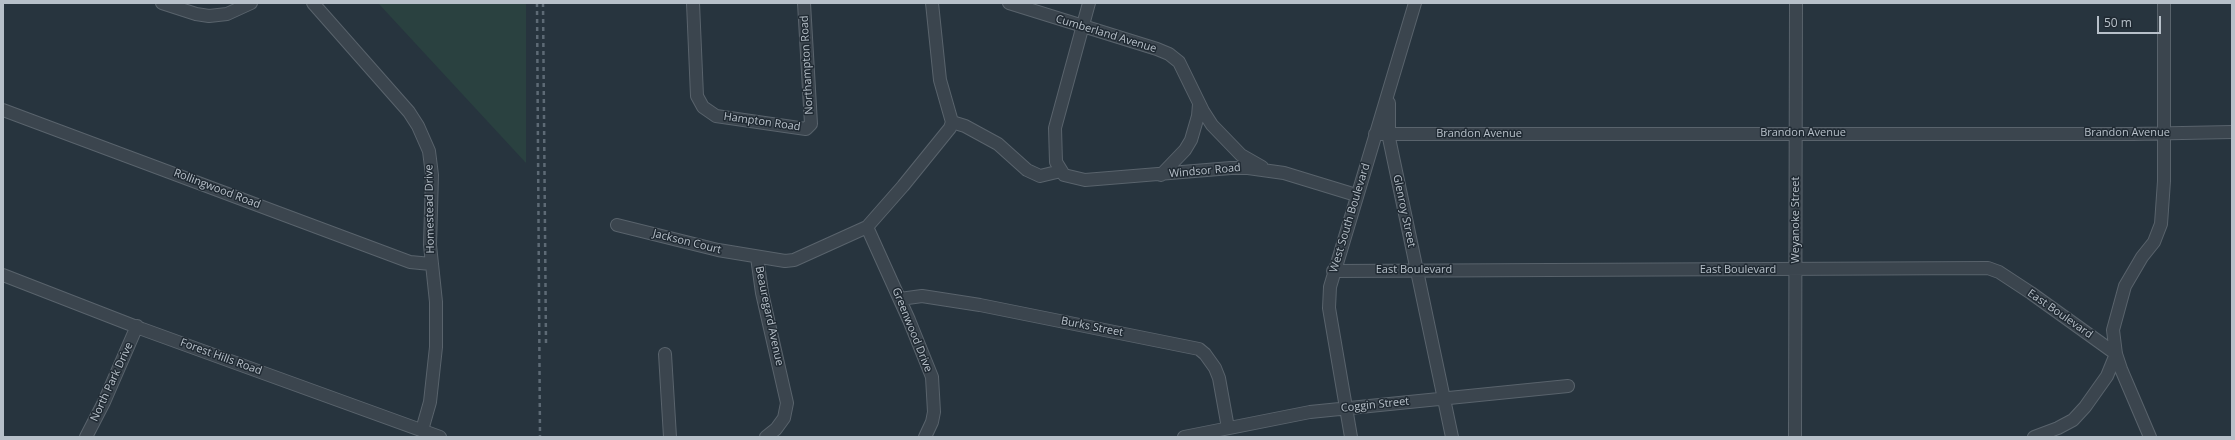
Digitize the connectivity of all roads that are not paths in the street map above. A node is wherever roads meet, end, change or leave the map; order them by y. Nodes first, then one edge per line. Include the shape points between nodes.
1 (162, 3) edge
2 (251, 3) edge
3 (312, 3) edge
4 (693, 3) edge
5 (804, 3) edge
6 (932, 3) edge
7 (1009, 3) edge
8 (1089, 3) edge
9 (1415, 3) edge
10 (1796, 3) edge
11 (2164, 3) edge
12 (1082, 26) junction
13 (1392, 78) junction
14 (1199, 104) junction
15 (3, 110) edge
16 (952, 122) junction
17 (809, 127) joint
18 (2232, 132) edge
19 (1796, 133) junction
20 (2164, 133) junction
21 (1374, 134) junction
22 (1388, 134) junction
23 (1268, 170) junction
24 (1061, 171) junction
25 (1161, 175) junction
26 (1356, 195) junction
27 (617, 226) dead end
28 (867, 227) junction
29 (757, 258) junction
30 (431, 264) junction
31 (1796, 269) junction
32 (1416, 270) junction
33 (1333, 271) junction
34 (3, 275) edge
35 (900, 299) junction
36 (136, 326) junction
37 (665, 354) dead end
38 (2116, 354) junction
39 (1568, 386) dead end
40 (1444, 398) junction
41 (1346, 408) junction
42 (1228, 428) junction
43 (422, 430) junction
44 (86, 437) edge
45 (440, 437) edge
46 (670, 437) edge
47 (766, 437) edge
48 (925, 437) edge
49 (1184, 437) edge
50 (1351, 437) edge
51 (1452, 437) edge
52 (1795, 437) edge
53 (2034, 437) edge
54 (2150, 437) edge

1 - 2 street via 196,14 214,16 227,14
3 - 30 street, Homestead Drive via 409,112 425,140 432,175
4 - 17 street, Hampton Road via 697,96 703,107 716,116 794,128
5 - 17 street, Northampton Road via 811,124
6 - 16 street via 940,80
7 - 12 street, Cumberland Avenue
8 - 12 street
9 - 13 street, West South Boulevard
10 - 19 street, Weyanoke Street
11 - 20 street
12 - 14 street, Cumberland Avenue via 1169,54 1178,62
12 - 24 street via 1055,128 1054,152
13 - 21 street, West South Boulevard
13 - 22 street, Glenroy Street
14 - 23 street, Cumberland Avenue via 1212,125 1229,144 1241,155
14 - 25 street via 1191,140
15 - 30 street, Rollingwood Road via 410,262
16 - 24 street via 965,126 998,144 1027,170 1040,176
16 - 28 street, Beauregard Avenue
18 - 20 street, Brandon Avenue
19 - 20 street, Brandon Avenue
19 - 22 street, Brandon Avenue
19 - 31 street, Weyanoke Street
20 - 38 street via 2161,224 2154,242 2131,273 2120,299 2113,330
21 - 22 street, Brandon Avenue
21 - 26 street, West South Boulevard
22 - 32 street, Glenroy Street
23 - 25 street, Windsor Road via 1232,168
23 - 26 street, Windsor Road
24 - 25 street, Windsor Road via 1085,180
26 - 33 street, West South Boulevard
27 - 29 street, Jackson Court
28 - 29 street, Beauregard Avenue via 794,260 775,261
28 - 35 street, Greenwood Drive
29 - 47 street, Beauregard Avenue via 762,293 787,403 784,418
30 - 43 street, Homestead Drive via 436,302 436,347 430,402
31 - 32 street, East Boulevard
31 - 38 street, East Boulevard via 1988,268 1999,272 2031,293
31 - 52 street, Weyanoke Street
32 - 33 street, East Boulevard
32 - 40 street, Glenroy Street
33 - 41 street, West South Boulevard via 1329,308
34 - 36 street, Forest Hills Road
35 - 42 street, Burks Street via 922,296 973,304 1191,346 1206,354 1215,368
35 - 48 street, Greenwood Drive via 932,377 934,388 934,412
36 - 43 street, Forest Hills Road
36 - 44 street, North Park Drive
37 - 46 street
38 - 53 street via 2107,376 2085,407 2068,422
38 - 54 street
39 - 40 street, Coggin Street
40 - 41 street, Coggin Street
40 - 51 street, Glenroy Street
41 - 42 street, Coggin Street via 1310,412
41 - 50 street, West South Boulevard
42 - 49 street, Coggin Street
43 - 45 street, Forest Hills Road

